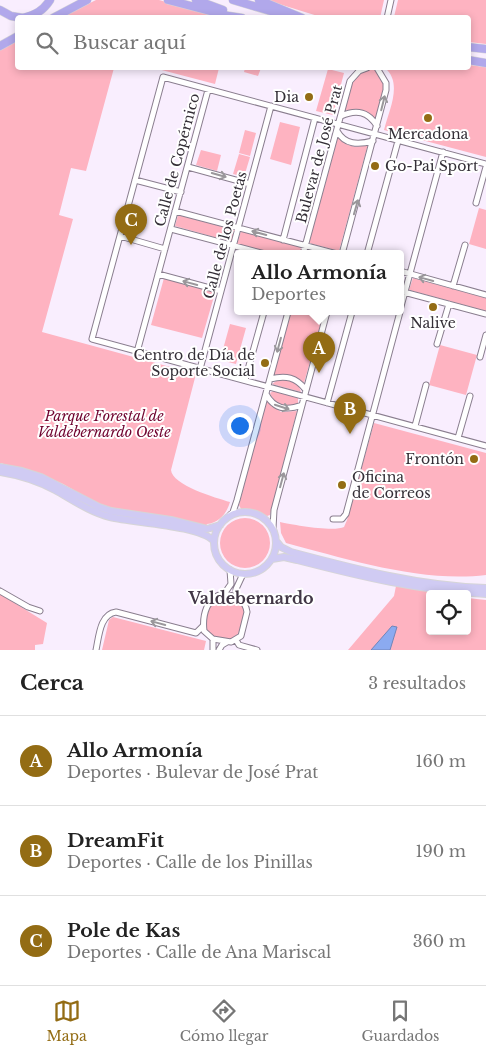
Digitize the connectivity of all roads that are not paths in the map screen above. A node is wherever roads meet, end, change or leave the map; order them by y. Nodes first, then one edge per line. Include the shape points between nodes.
1 (50, 0) edge
2 (87, 0) edge
3 (168, 0) edge
4 (178, 0) edge
5 (233, 0) edge
6 (259, 0) edge
7 (391, 0) edge
8 (197, 3) edge
9 (0, 10) edge
10 (32, 15) edge
11 (59, 15) edge
12 (234, 15) edge
13 (284, 15) edge
14 (295, 15) edge
15 (388, 15) edge
16 (15, 17) edge
17 (15, 38) edge
18 (0, 46) edge
19 (471, 47) edge
20 (486, 49) edge
21 (471, 60) edge
22 (486, 63) edge
23 (362, 70) edge
24 (378, 70) edge
25 (208, 90) junction
26 (271, 106) junction
27 (341, 116) junction
28 (316, 118) junction
29 (339, 124) junction
30 (377, 126) junction
31 (337, 130) junction
32 (375, 134) junction
33 (398, 140) junction
34 (373, 141) junction
35 (443, 152) junction
36 (486, 166) edge
37 (188, 167) junction
38 (135, 180) junction
39 (250, 184) junction
40 (181, 192) junction
41 (476, 203) dead end
42 (175, 211) junction
43 (238, 228) junction
44 (171, 229) junction
45 (120, 236) junction
46 (283, 240) junction
47 (465, 245) dead end
48 (233, 246) junction
49 (306, 246) junction
50 (165, 249) junction
51 (249, 250) edge
52 (304, 250) edge
53 (322, 250) edge
54 (343, 250) edge
55 (368, 250) edge
56 (404, 272) edge
57 (158, 274) junction
58 (410, 274) junction
59 (454, 286) junction
60 (404, 289) edge
61 (221, 291) junction
62 (404, 291) edge
63 (486, 295) edge
64 (449, 304) junction
65 (486, 314) edge
66 (263, 315) edge
67 (287, 315) edge
68 (326, 315) edge
69 (351, 315) edge
70 (399, 315) edge
71 (486, 335) edge
72 (438, 344) dead end
73 (137, 352) junction
74 (480, 357) dead end
75 (200, 369) junction
76 (270, 379) junction
77 (245, 380) junction
78 (426, 385) dead end
79 (268, 386) junction
80 (306, 390) junction
81 (266, 394) junction
82 (304, 396) junction
83 (470, 396) dead end
84 (327, 403) junction
85 (302, 405) junction
86 (372, 415) junction
87 (415, 426) junction
88 (458, 438) junction
89 (486, 446) edge
90 (0, 467) edge
91 (0, 472) edge
92 (230, 516) junction
93 (220, 525) junction
94 (273, 528) junction
95 (214, 541) junction
96 (277, 542) junction
97 (272, 560) junction
98 (230, 570) junction
99 (243, 574) junction
100 (486, 588) edge
101 (0, 591) edge
102 (224, 594) junction
103 (486, 594) edge
104 (237, 597) junction
105 (40, 610) dead end
106 (204, 626) junction
107 (213, 639) junction
108 (236, 640) junction
109 (227, 642) junction
110 (96, 650) edge
111 (213, 650) edge
112 (219, 650) edge
113 (257, 650) edge

1 - 10 highway
2 - 11 highway
3 - 8 highway
4 - 8 highway
5 - 13 highway
6 - 14 highway
7 - 15 street
8 - 12 highway
9 - 16 highway
17 - 18 highway
19 - 20 highway
21 - 22 highway
23 - 27 street, Bulevar de José Prat via 350,81
30 -> 24 street via 386,90 386,83
25 - 26 street
25 - 37 street, Calle de Copérnico
25 - 38 street via 163,77
26 - 28 street
26 - 39 street, Calle de los Poetas
27 - 29 street, Bulevar de José Prat
27 - 30 street via 361,112 372,118
28 - 29 street
28 - 46 street
29 - 31 street, Bulevar de José Prat
29 - 32 street
30 - 32 street
31 - 34 street via 346,141 356,144
31 - 49 street, Bulevar de José Prat
32 - 33 street
32 - 34 street
33 - 35 street
33 - 55 street
54 -> 34 street
35 - 36 street
35 - 58 street
36 - 41 street
37 -> 39 street
37 - 40 street, Calle de Copérnico
38 - 40 street
38 - 45 street
39 - 43 street, Calle de los Poetas
40 - 42 street, Calle de Copérnico
42 - 43 street
42 - 44 street, Calle de Copérnico
46 -> 43 street
43 - 48 street, Calle de los Poetas
44 - 48 street
44 - 50 street, Calle de Copérnico
45 - 50 street
45 - 73 street via 92,339
46 - 49 street
47 - 59 street
48 - 51 street
48 - 61 street, Calle de los Poetas
49 - 52 street, Bulevar de José Prat
49 - 53 street
50 - 57 street, Calle de Copérnico
56 - 58 street
61 -> 57 street
57 - 73 street, Calle de Copérnico
59 -> 58 street
58 - 60 street
59 - 63 street
61 - 75 street, Calle de los Poetas
62 - 64 street
64 - 65 street
64 - 72 street
66 - 77 street
67 -> 76 street
68 - 80 street
69 - 84 street
70 - 86 street
71 - 74 street
73 - 75 street
75 - 77 street
76 - 79 street
76 - 80 street via 290,377
77 - 79 street
78 - 87 street
79 - 81 street
79 - 82 street
80 - 82 street
81 -> 85 street via 271,403 281,408 292,409
81 - 92 street
82 - 84 street
82 - 85 street
83 - 88 street
84 - 86 street
94 -> 85 street via 273,515
86 - 86 street via 343,514 333,519 342,519 346,514
86 - 87 street
87 - 88 street
88 - 89 street
90 - 93 main road via 41,477 111,511 207,529
91 - 95 main road via 46,486 96,512 187,530 206,535
92 - 93 main road
92 - 94 main road via 250,512 263,517
93 - 95 main road
94 - 96 main road
95 - 98 main road via 218,558
96 - 97 main road
96 - 100 main road via 291,552 372,573 444,585
97 - 99 main road via 256,572
97 - 103 main road via 297,560 412,586
98 - 99 main road
98 - 102 street via 231,584
99 - 104 street via 236,589
101 - 105 street
102 - 104 street
102 - 106 street via 211,599
104 - 108 street via 244,602 247,612 241,636
106 - 107 street via 207,635
106 -> 110 street via 196,633 116,612 109,613 102,625
107 - 109 street
107 - 111 street
108 - 109 street
108 - 113 street via 239,645
109 - 112 street

